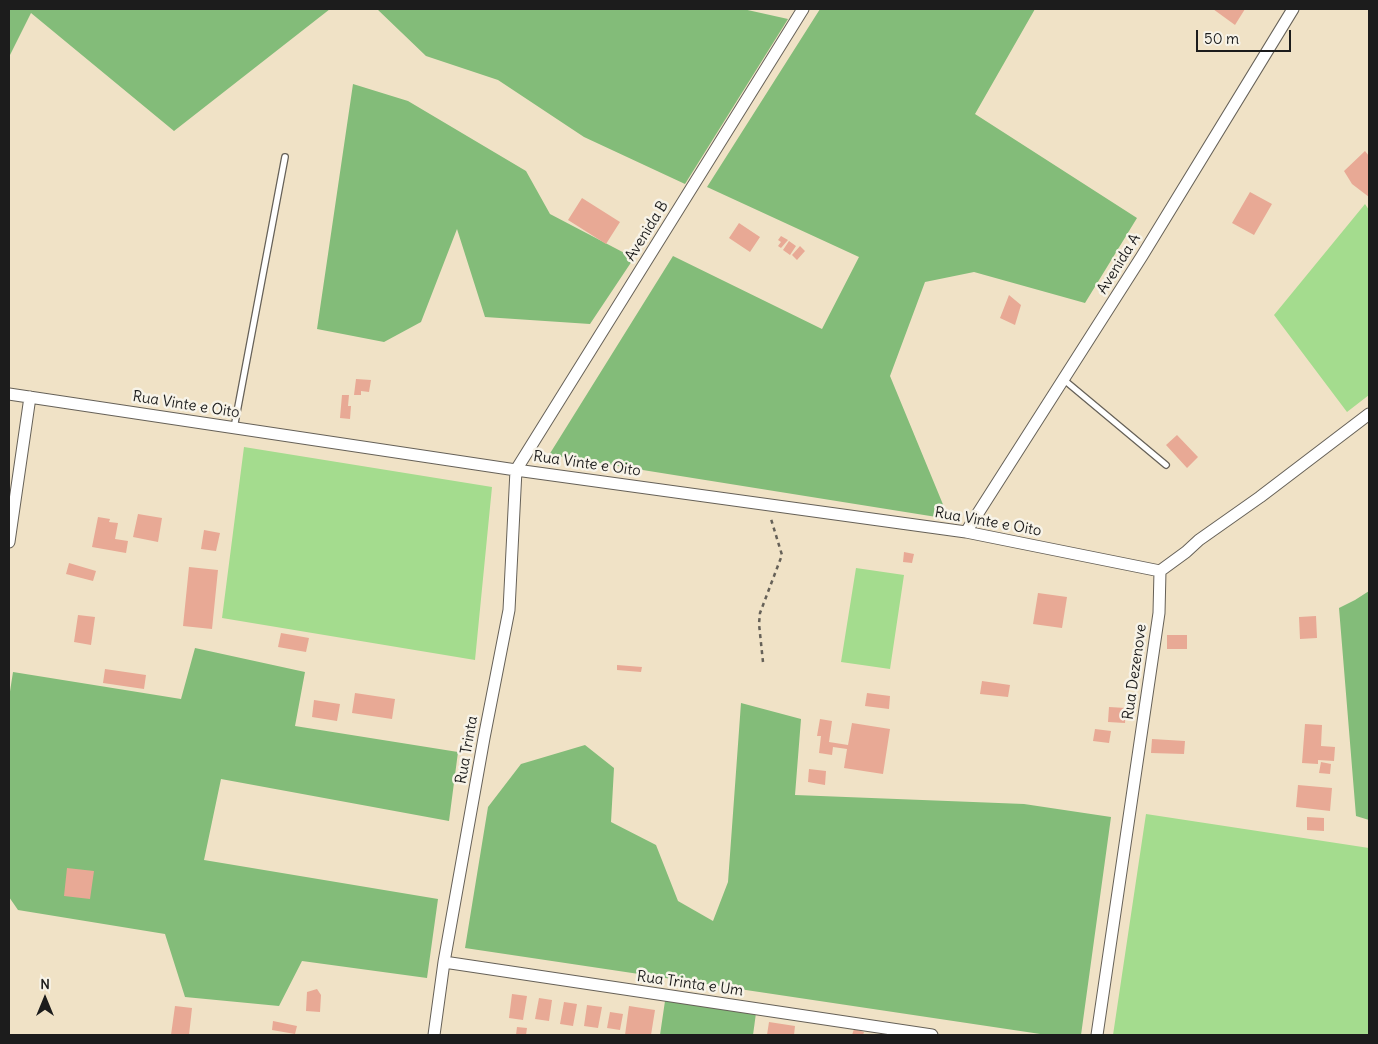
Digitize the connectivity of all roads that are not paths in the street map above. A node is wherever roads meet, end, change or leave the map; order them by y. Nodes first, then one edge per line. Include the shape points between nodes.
1 (803, 9) edge
2 (1294, 9) edge
3 (285, 157) dead end
4 (1063, 379) junction
5 (9, 394) edge
6 (30, 397) junction
7 (1369, 414) edge
8 (234, 428) junction
9 (1166, 465) dead end
10 (516, 470) junction
11 (966, 532) junction
12 (9, 542) edge
13 (1160, 571) junction
14 (444, 962) junction
15 (434, 1035) edge
16 (932, 1035) edge
17 (1097, 1035) edge

1 - 10 street, Avenida B
2 - 4 street, Avenida A
3 - 8 lane
4 - 9 lane
4 - 11 street, Avenida A
5 - 6 street, Rua Vinte e Oito
6 - 8 street, Rua Vinte e Oito
6 - 12 street
7 - 13 street
8 - 10 street, Rua Vinte e Oito
10 - 11 street, Rua Vinte e Oito
10 - 14 street, Rua Trinta via 509,610
11 - 13 street, Rua Vinte e Oito
13 - 17 street, Rua Dezenove via 1159,613
14 - 15 street, Rua Trinta
14 - 16 street, Rua Trinta e Um

